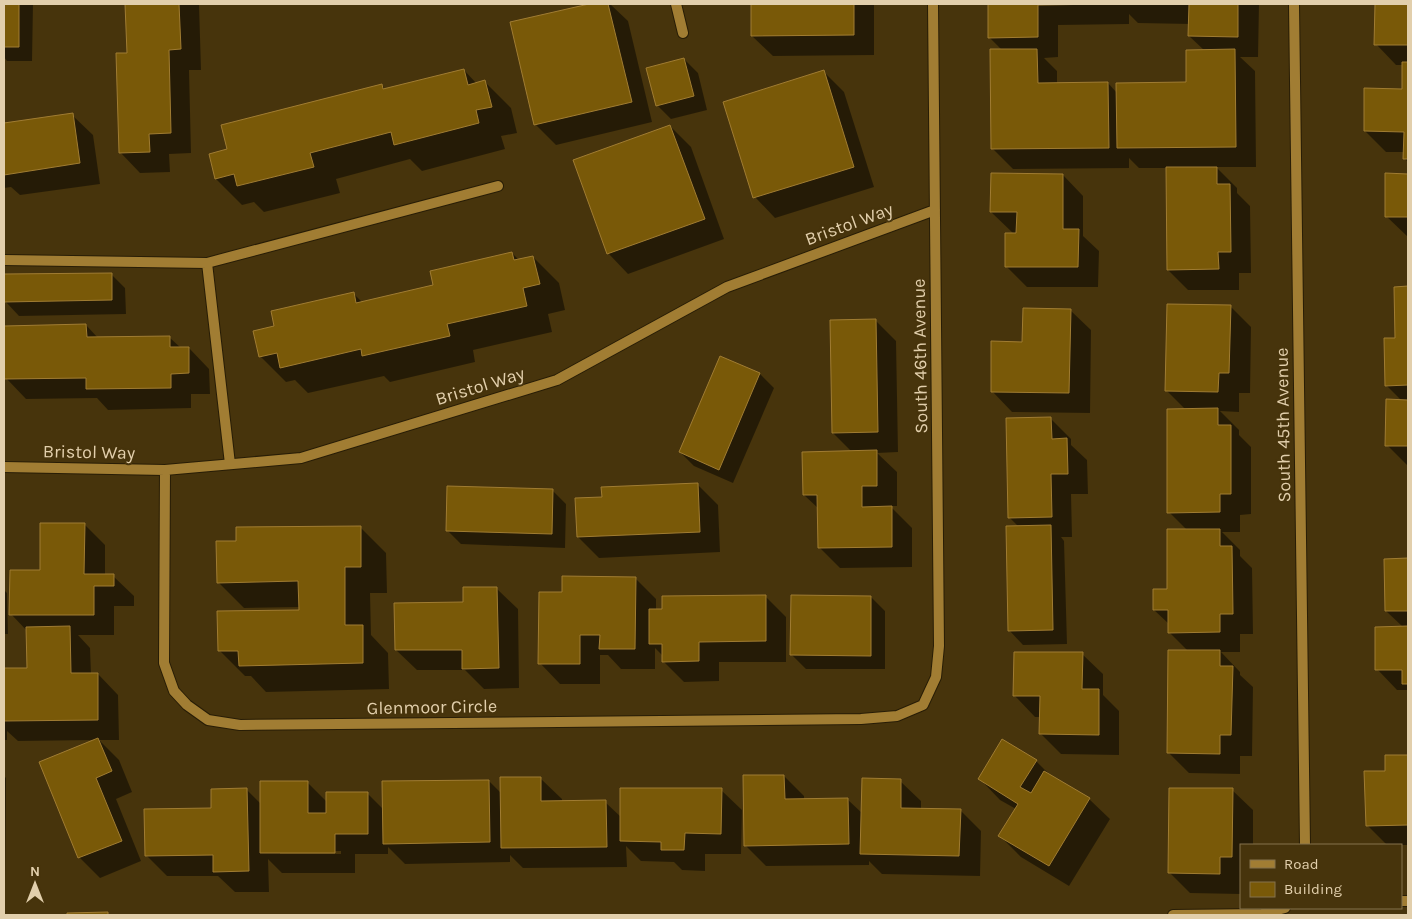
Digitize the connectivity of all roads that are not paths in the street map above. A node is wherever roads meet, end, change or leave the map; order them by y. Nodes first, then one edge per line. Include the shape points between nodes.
1 (676, 4) edge
2 (933, 4) edge
3 (1294, 4) edge
4 (683, 33) dead end
5 (498, 186) dead end
6 (935, 210) junction
7 (4, 260) edge
8 (207, 263) junction
9 (230, 464) junction
10 (4, 467) edge
11 (165, 470) junction
12 (923, 705) joint
13 (1305, 844) edge
14 (1281, 909) edge
15 (1173, 915) edge

1 - 4 street
2 - 6 street, South 46th Avenue
3 - 13 street, South 45th Avenue
5 - 8 street
6 - 9 street, Bristol Way via 727,287 557,380 301,458
6 - 12 street, South 46th Avenue via 939,646 936,677
7 - 8 street
8 - 9 street
9 - 11 street, Bristol Way
10 - 11 street, Bristol Way
11 - 12 street, Glenmoor Circle via 164,663 174,691 208,720 240,725 861,719 897,716
14 - 15 street via 1262,914

